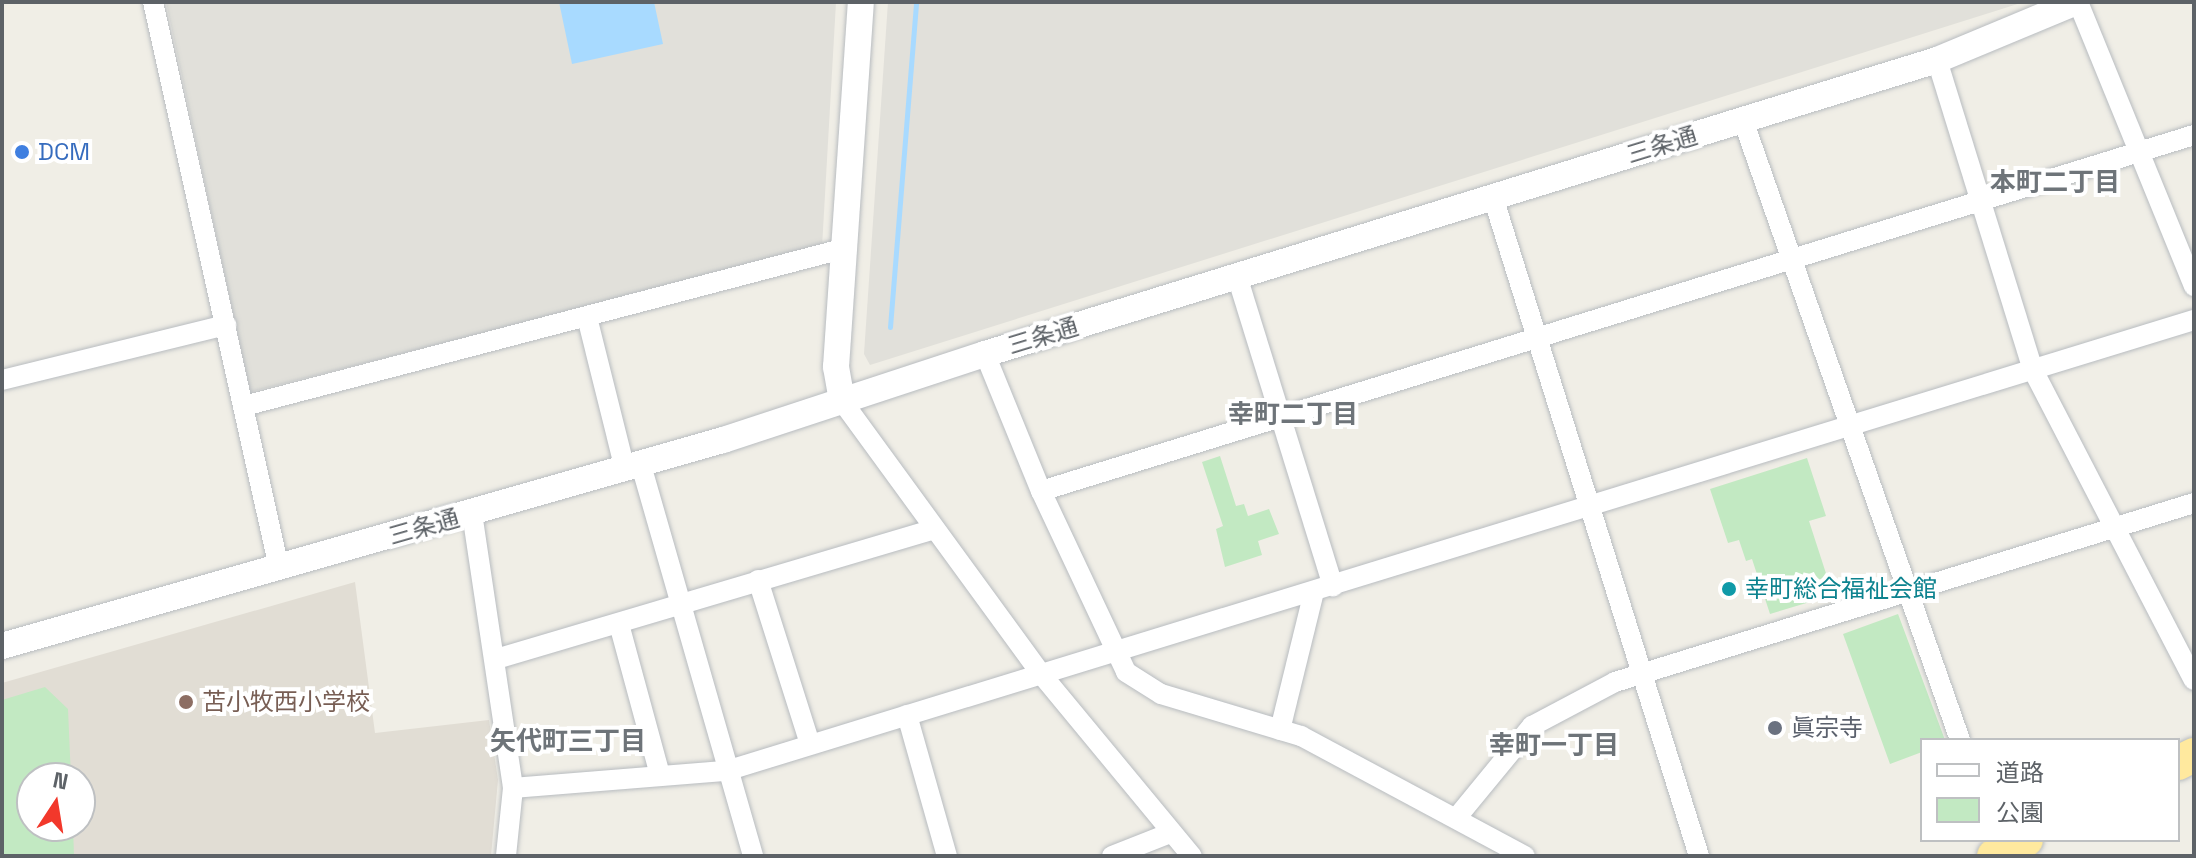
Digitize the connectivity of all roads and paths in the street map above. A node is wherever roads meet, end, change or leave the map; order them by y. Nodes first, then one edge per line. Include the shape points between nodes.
1 (153, 2) edge
2 (861, 2) edge
3 (2077, 2) edge
4 (1937, 60) junction
5 (1743, 120) junction
6 (2194, 135) edge
7 (2139, 152) junction
8 (1493, 197) junction
9 (1981, 201) junction
10 (842, 249) junction
11 (1792, 259) junction
12 (1237, 276) junction
13 (2194, 286) edge
14 (587, 317) junction
15 (2194, 320) edge
16 (226, 325) junction
17 (1537, 338) junction
18 (985, 354) junction
19 (2033, 370) junction
20 (2, 380) edge
21 (842, 401) junction
22 (244, 406) junction
23 (1281, 417) junction
24 (1850, 426) junction
25 (633, 467) junction
26 (1041, 491) junction
27 (2194, 503) edge
28 (1589, 506) junction
29 (472, 513) junction
30 (2114, 528) junction
31 (932, 530) junction
32 (279, 568) junction
33 (758, 580) junction
34 (1323, 589) junction
35 (1908, 592) junction
36 (684, 601) junction
37 (619, 624) junction
38 (2, 646) edge
39 (1114, 653) junction
40 (496, 659) junction
41 (1642, 674) junction
42 (1042, 675) junction
43 (2194, 680) edge
44 (907, 715) junction
45 (1280, 730) junction
46 (1959, 738) edge
47 (810, 744) junction
48 (726, 771) junction
49 (660, 775) junction
50 (513, 788) junction
51 (1458, 816) junction
52 (1170, 833) junction
53 (506, 856) edge
54 (753, 856) edge
55 (947, 856) edge
56 (1112, 856) edge
57 (1192, 856) edge
58 (1525, 856) edge
59 (1699, 856) edge

1 - 16 street
2 - 10 street
3 - 4 street, 三条通
3 - 7 street
4 - 5 street, 三条通
4 - 9 street
5 - 8 street, 三条通
5 - 11 street
6 - 7 street
7 - 9 street
7 - 13 street
8 - 12 street, 三条通
8 - 17 street
9 - 11 street
9 - 19 street
10 - 14 street
10 - 21 street via 836,367
11 - 17 street
11 - 24 street
12 - 18 street, 三条通
12 - 23 street
14 - 22 street
14 - 25 street
15 - 19 street
16 - 20 street
16 - 22 street
17 - 23 street
17 - 28 street
18 - 21 street, 三条通
18 - 26 street
19 - 24 street
19 - 30 street
21 - 25 street, 三条通
21 - 31 street
22 - 32 street
23 - 26 street
23 - 34 street
24 - 28 street
24 - 35 street
25 - 29 street, 三条通
25 - 36 street
26 - 39 street
27 - 30 street
28 - 34 street
28 - 41 street
29 - 32 street, 三条通
29 - 40 street
30 - 35 street
30 - 43 street
31 - 33 street
31 - 42 street
32 - 38 street, 三条通
33 - 36 street
33 - 47 street
34 - 39 street
34 - 45 street
35 - 41 street
35 - 46 street
36 - 37 street
36 - 48 street
37 - 40 street
37 - 49 street
39 - 42 street
39 - 45 street via 1126,672 1161,694
40 - 50 street
41 - 51 street via 1532,726
41 - 59 street
42 - 44 street
42 - 52 street
44 - 47 street
44 - 55 street
45 - 51 street
47 - 48 street
48 - 49 street
48 - 54 street
49 - 50 street
50 - 53 street
51 - 58 street
52 - 56 street
52 - 57 street

